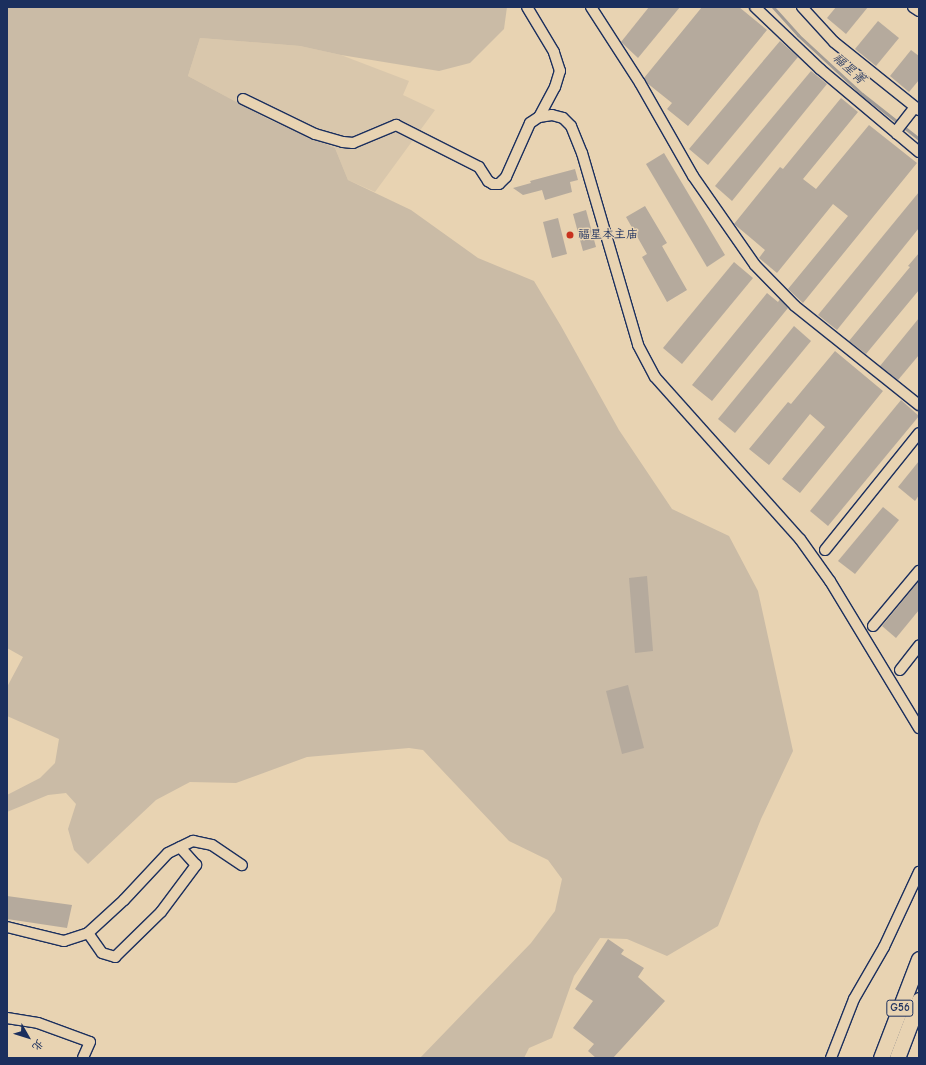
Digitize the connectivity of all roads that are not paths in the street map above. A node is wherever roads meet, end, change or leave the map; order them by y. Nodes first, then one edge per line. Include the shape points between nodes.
1 (527, 7) edge
2 (591, 7) edge
3 (755, 7) edge
4 (802, 7) edge
5 (913, 7) edge
6 (919, 11) edge
7 (243, 99) dead end
8 (917, 109) edge
9 (539, 116) junction
10 (897, 132) junction
11 (919, 152) edge
12 (919, 405) edge
13 (919, 433) edge
14 (825, 550) dead end
15 (919, 571) edge
16 (873, 626) dead end
17 (919, 646) edge
18 (900, 670) dead end
19 (919, 728) edge
20 (180, 847) junction
21 (242, 865) dead end
22 (919, 872) edge
23 (7, 927) edge
24 (88, 933) junction
25 (919, 959) edge
26 (919, 1000) edge
27 (7, 1018) edge
28 (83, 1058) edge
29 (831, 1058) edge
30 (881, 1058) edge
31 (897, 1058) edge

1 - 9 street via 554,52 560,70 555,87
2 - 12 street via 640,83 693,176 756,265 795,306
3 - 10 street via 820,69
4 - 8 street via 834,42
5 - 6 street
7 - 9 street via 316,134 343,142 353,143 396,125 479,167 493,184 499,184 506,177 530,123
8 - 10 street
9 - 19 street via 552,115 563,118 571,126 582,153 638,345 654,377 800,539 830,581
10 - 11 street
13 - 14 street
15 - 16 street
17 - 18 street
20 - 21 street via 193,841 212,845
20 - 24 street via 168,853 124,900
20 - 24 street via 196,865 161,912 115,957 102,953
22 - 29 street via 884,947 854,999
23 - 24 street via 64,941
25 - 30 highway, G56
26 - 31 highway, G56
27 - 28 street via 38,1023 90,1042

